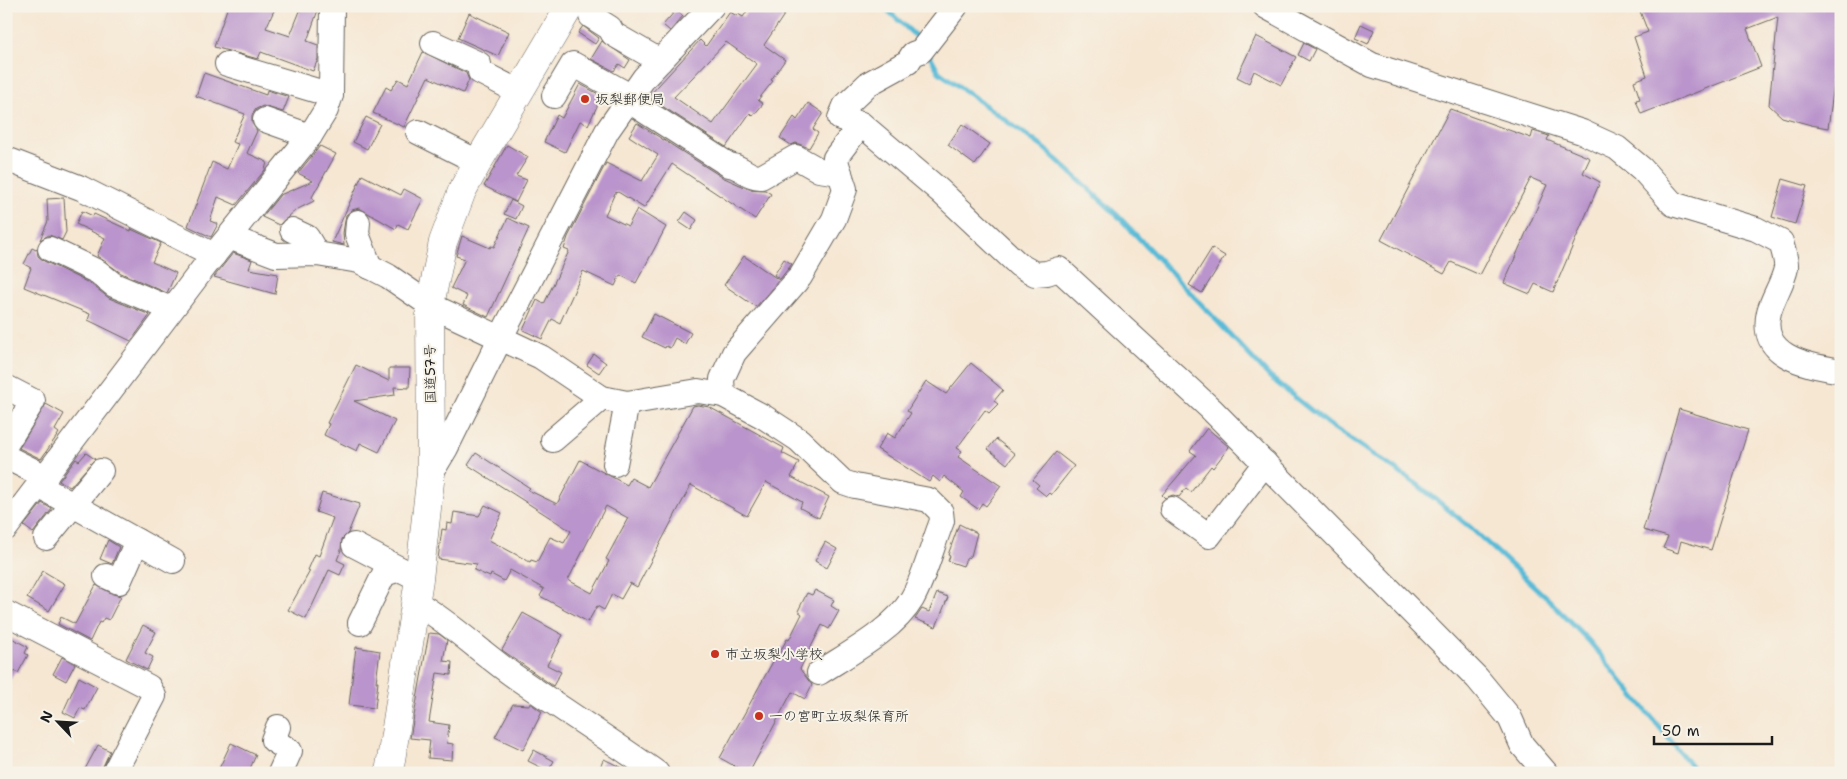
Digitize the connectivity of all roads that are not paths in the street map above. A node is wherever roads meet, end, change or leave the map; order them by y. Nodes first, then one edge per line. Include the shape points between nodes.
1 (712, 6) edge
2 (956, 6) edge
3 (1265, 6) edge
4 (330, 7) edge
5 (581, 11) edge
6 (433, 43) dead end
7 (660, 61) junction
8 (227, 64) dead end
9 (519, 92) junction
10 (331, 95) junction
11 (554, 96) dead end
12 (630, 99) junction
13 (861, 124) junction
14 (418, 132) dead end
15 (307, 141) junction
16 (6, 159) edge
17 (478, 162) junction
18 (840, 173) junction
19 (358, 222) dead end
20 (292, 230) dead end
21 (229, 236) junction
22 (50, 249) dead end
23 (172, 253) dead end
24 (317, 254) junction
25 (209, 260) junction
26 (370, 267) junction
27 (430, 305) junction
28 (171, 309) junction
29 (500, 338) junction
30 (1841, 371) edge
31 (6, 388) edge
32 (723, 395) junction
33 (602, 398) junction
34 (627, 404) junction
35 (553, 440) dead end
36 (6, 444) edge
37 (6, 457) edge
38 (1265, 463) junction
39 (615, 464) dead end
40 (101, 471) dead end
41 (431, 473) junction
42 (42, 482) junction
43 (72, 505) junction
44 (1172, 510) dead end
45 (6, 528) edge
46 (46, 538) dead end
47 (137, 541) junction
48 (354, 545) dead end
49 (173, 561) dead end
50 (106, 576) dead end
51 (411, 583) junction
52 (6, 612) edge
53 (360, 623) dead end
54 (819, 673) dead end
55 (278, 728) dead end
56 (114, 773) edge
57 (280, 773) edge
58 (389, 773) edge
59 (657, 773) edge
60 (1546, 773) edge

1 - 7 street
2 - 13 street via 921,51 868,84 845,106 840,118
3 - 30 street via 1372,65 1582,132 1617,148 1642,169 1673,204 1756,229 1781,242 1786,267 1769,313 1770,337 1782,354 1805,364
4 - 10 street
5 - 7 street
5 - 9 highway, 国道57号
6 - 9 street via 479,64 480,72
7 - 12 street
8 - 10 street
9 - 17 highway, 国道57号
10 - 15 street via 326,110
11 - 12 street via 573,64
12 - 18 street via 729,165 737,165 756,177 796,157 819,170
12 - 29 street via 607,131
13 - 18 street via 835,158
13 - 38 street via 1019,264 1035,274 1059,269
14 - 17 street
15 - 15 street via 269,132 262,128 291,119
15 - 21 street
16 - 25 street via 81,188
17 - 27 highway, 国道57号 via 462,191 443,242
18 - 32 street via 846,189 834,220 800,278 734,353 722,379
19 - 26 street via 357,234
20 - 24 street via 307,236
21 - 24 street via 276,255
21 - 25 street
22 - 28 street via 98,272 114,285
23 - 25 street
24 - 26 street via 348,258
25 - 28 street
26 - 27 street
27 - 29 street
27 - 41 highway, 国道57号
28 - 42 street
29 - 33 street via 541,357
29 - 41 street
31 - 36 street via 33,401
32 - 34 street via 698,391
32 - 54 street via 799,440 843,482 922,497 941,512 942,521 911,600 895,620
33 - 34 street
33 - 35 street
34 - 39 street
37 - 42 street
38 - 44 street via 1209,536
38 - 60 street via 1477,678 1510,718 1522,745
40 - 43 street
41 - 51 highway, 国道57号
42 - 43 street
42 - 45 street
43 - 46 street
43 - 47 street
47 - 49 street
47 - 50 street via 119,582
48 - 51 street
51 - 53 street via 384,574
51 - 58 highway, 国道57号
51 - 59 street via 442,618 519,680
52 - 56 street via 149,687 154,696
55 - 57 street via 273,740 290,750

